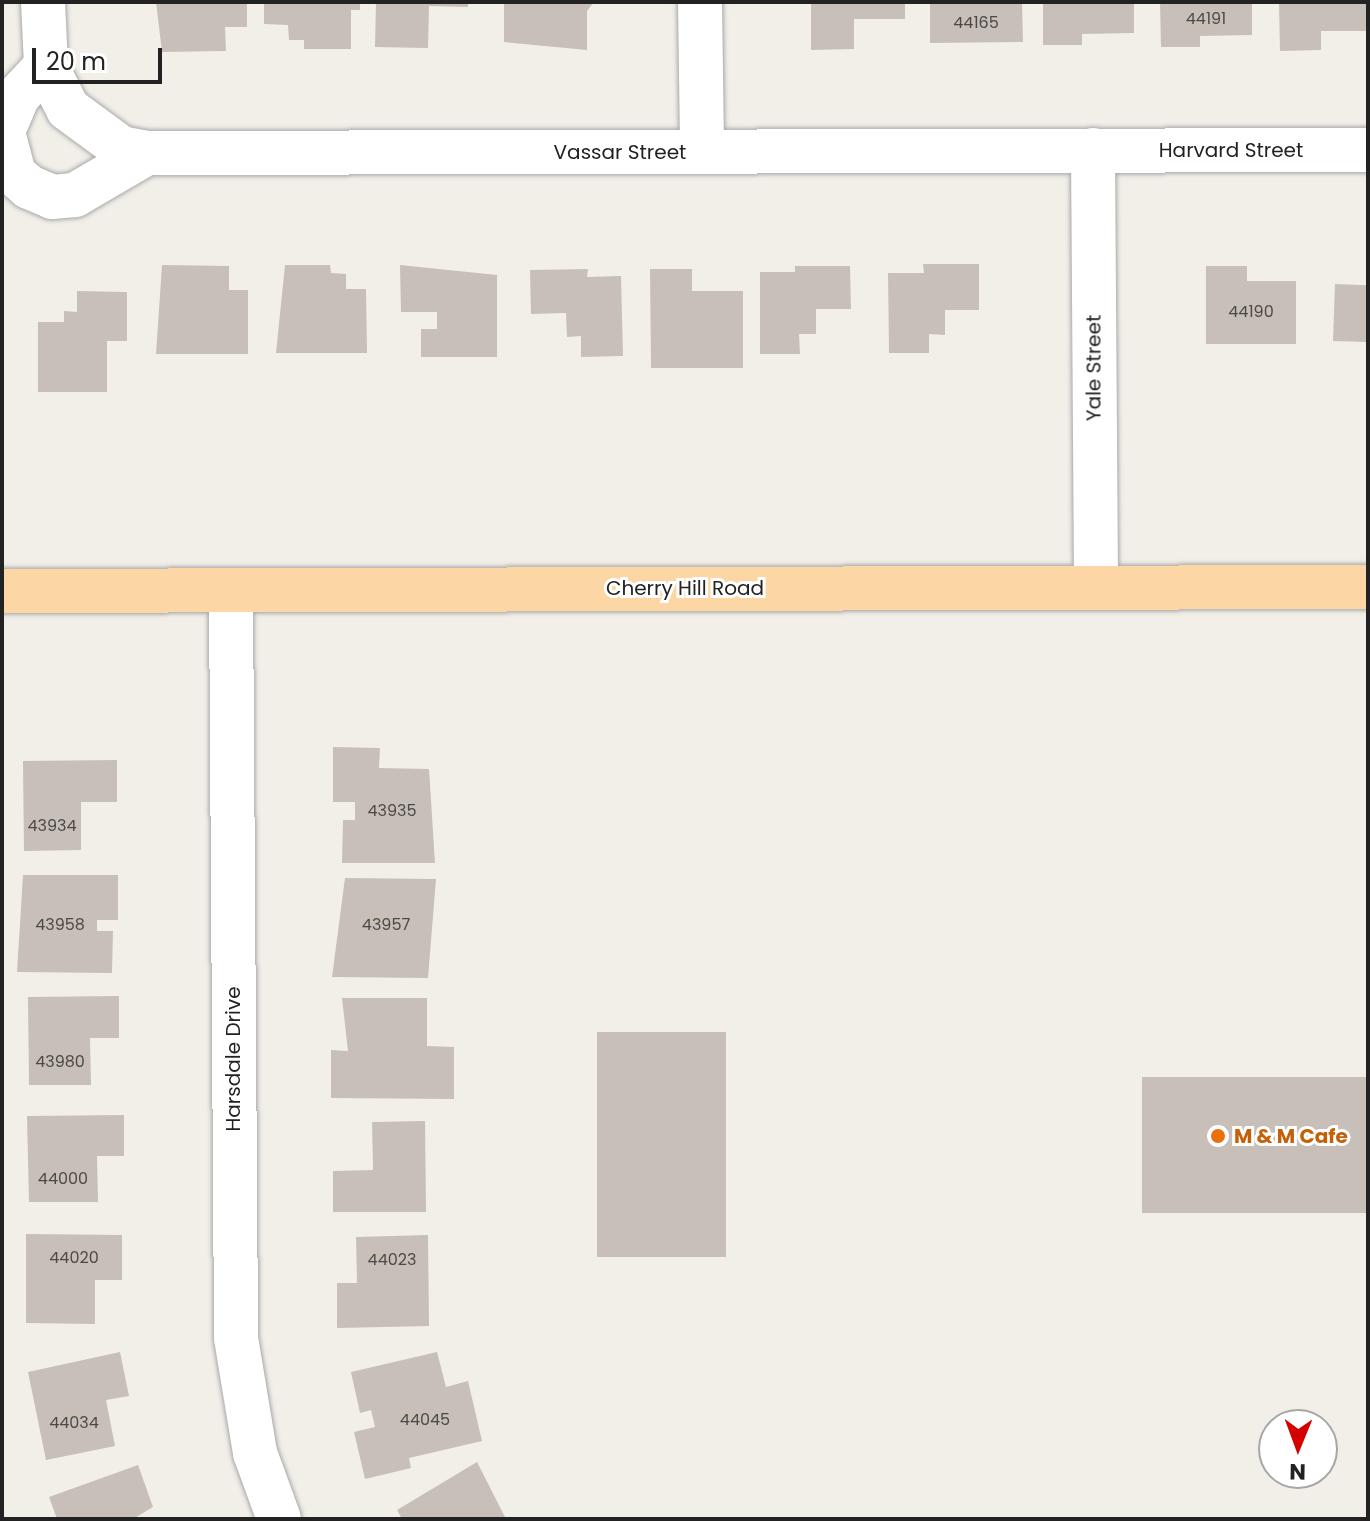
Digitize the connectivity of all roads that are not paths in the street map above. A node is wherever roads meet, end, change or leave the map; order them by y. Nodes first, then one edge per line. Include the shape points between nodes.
1 (43, 2) edge
2 (700, 2) edge
3 (46, 66) junction
4 (1093, 150) junction
5 (1368, 150) edge
6 (702, 151) junction
7 (147, 153) junction
8 (1096, 586) junction
9 (1368, 587) edge
10 (2, 591) edge
11 (231, 594) junction
12 (279, 1519) edge

1 - 3 street
2 - 6 street
3 - 7 street, Vassar Street via 68,109 121,148
3 - 7 street via 18,96 3,132 14,174 52,197 75,195
4 - 5 street, Harvard Street
4 - 6 street, Vassar Street
4 - 8 street, Yale Street
6 - 7 street, Vassar Street
8 - 9 main road, Cherry Hill Road
8 - 11 main road, Cherry Hill Road
10 - 11 main road, Cherry Hill Road
11 - 12 street, Harsdale Drive via 236,1338 255,1453

